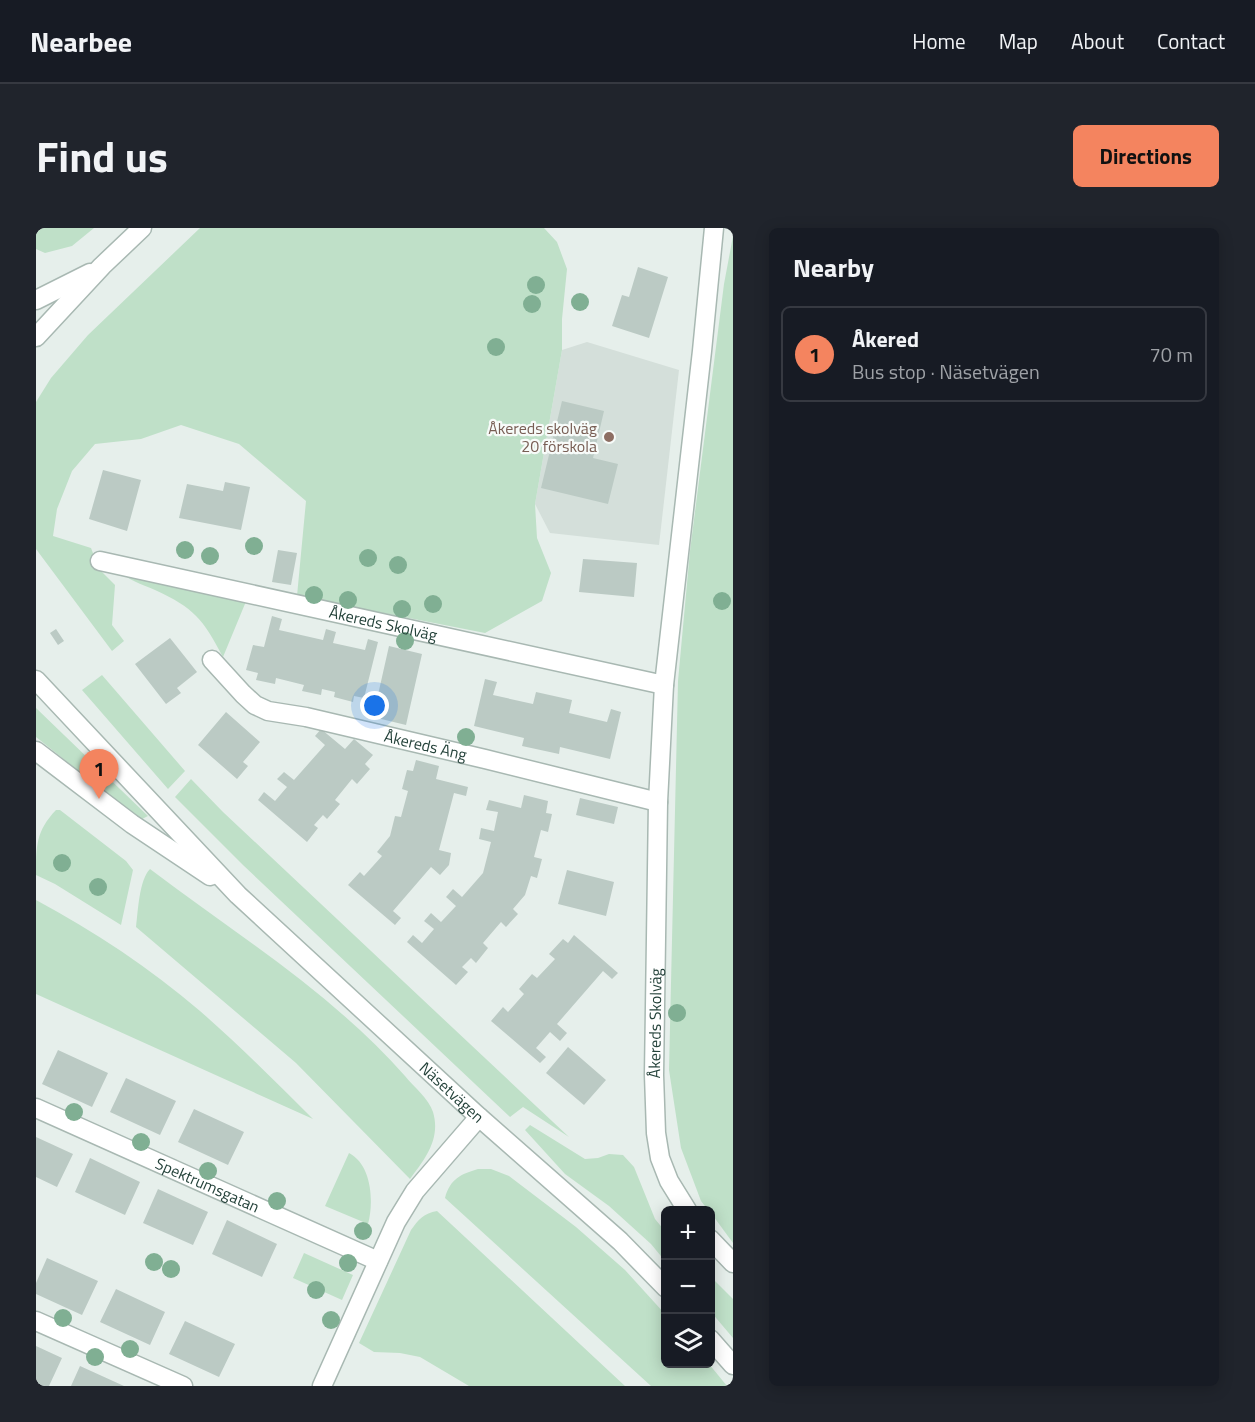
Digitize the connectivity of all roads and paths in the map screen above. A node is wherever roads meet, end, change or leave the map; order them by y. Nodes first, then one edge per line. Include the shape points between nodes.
1 (142, 228) edge
2 (714, 228) edge
3 (102, 266) junction
4 (36, 300) edge
5 (36, 337) edge
6 (100, 561) dead end
7 (212, 660) dead end
8 (36, 680) edge
9 (664, 685) junction
10 (36, 751) edge
11 (658, 802) junction
12 (238, 895) junction
13 (36, 1108) edge
14 (479, 1117) junction
15 (685, 1206) edge
16 (715, 1243) edge
17 (378, 1261) junction
18 (733, 1263) edge
19 (661, 1283) edge
20 (36, 1321) edge
21 (715, 1344) edge
22 (733, 1365) edge
23 (183, 1386) edge
24 (322, 1386) edge

1 - 3 street
2 - 9 street, Åkereds Skolväg
3 - 4 street
3 - 5 street
6 - 9 street, Åkereds Skolväg
7 - 11 street, Åkereds Äng via 255,705 268,711
8 - 12 street, Näsetvägen
9 - 11 street, Åkereds Skolväg
10 - 12 street, Näsetvägen via 132,824
11 - 15 street, Åkereds Skolväg via 656,1133 660,1158
12 - 14 street, Näsetvägen
13 - 17 street, Spektrumsgatan
14 - 17 street via 415,1191
14 - 19 street, Näsetvägen via 620,1241
16 - 18 street
17 - 24 street
20 - 23 street
21 - 22 street

